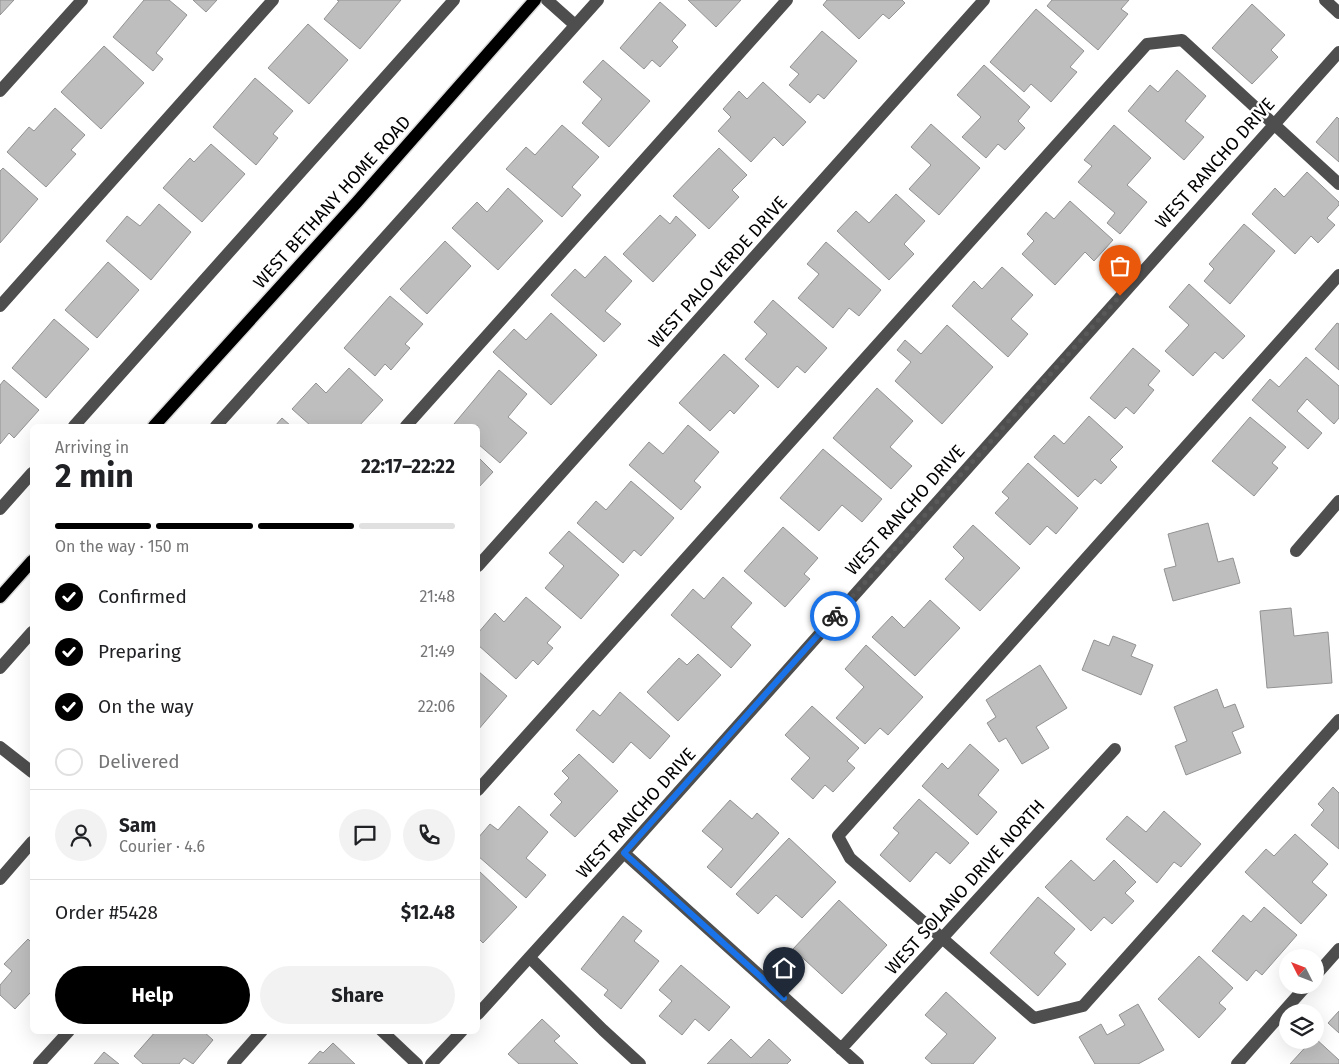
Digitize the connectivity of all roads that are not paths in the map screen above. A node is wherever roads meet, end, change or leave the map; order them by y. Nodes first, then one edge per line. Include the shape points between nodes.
1 (82, 0) edge
2 (273, 0) edge
3 (454, 0) edge
4 (535, 0) edge
5 (547, 0) edge
6 (598, 0) edge
7 (787, 0) edge
8 (984, 0) edge
9 (1325, 0) edge
10 (1339, 13) edge
11 (576, 25) junction
12 (1339, 52) edge
13 (0, 91) edge
14 (1273, 125) junction
15 (1339, 184) edge
16 (1339, 275) edge
17 (0, 306) edge
18 (76, 424) edge
19 (156, 424) edge
20 (218, 424) edge
21 (408, 424) edge
22 (30, 475) edge
23 (1339, 501) edge
24 (0, 509) edge
25 (1296, 550) dead end
26 (30, 563) edge
27 (480, 564) edge
28 (0, 597) edge
29 (30, 634) edge
30 (0, 668) edge
31 (1339, 720) edge
32 (0, 747) edge
33 (1115, 749) dead end
34 (30, 770) edge
35 (480, 788) edge
36 (30, 844) edge
37 (624, 853) junction
38 (0, 879) edge
39 (942, 939) junction
40 (1339, 949) edge
41 (530, 958) junction
42 (1324, 966) edge
43 (1299, 994) edge
44 (480, 1012) edge
45 (66, 1034) edge
46 (259, 1034) edge
47 (385, 1034) edge
48 (459, 1034) edge
49 (841, 1049) junction
50 (39, 1064) edge
51 (233, 1064) edge
52 (417, 1064) edge
53 (431, 1064) edge
54 (640, 1064) edge
55 (858, 1064) edge
56 (1237, 1064) edge

1 - 13 street
2 - 17 street
3 - 18 street
4 - 19 main road, WEST BETHANY HOME ROAD
5 - 11 street
6 - 11 street
7 - 21 street
8 - 27 street, WEST PALO VERDE DRIVE
9 - 10 street
11 - 20 street
12 - 14 street, WEST RANCHO DRIVE
14 - 15 street
14 - 35 street via 1182,40 1147,44
14 - 37 street, WEST RANCHO DRIVE
16 - 39 street via 838,836 850,858
22 - 24 street
23 - 25 street
26 - 28 main road
29 - 30 street
31 - 39 street via 1084,1006 1034,1018
32 - 34 street
33 - 39 street, WEST SOLANO DRIVE NORTH
36 - 38 street
37 - 41 street, WEST RANCHO DRIVE
37 - 49 street
39 - 49 street, WEST SOLANO DRIVE NORTH
40 - 42 street
41 - 44 street, WEST RANCHO DRIVE
41 - 54 street
43 - 56 street
45 - 50 street
46 - 51 street
47 - 52 street
48 - 53 street
49 - 55 street

